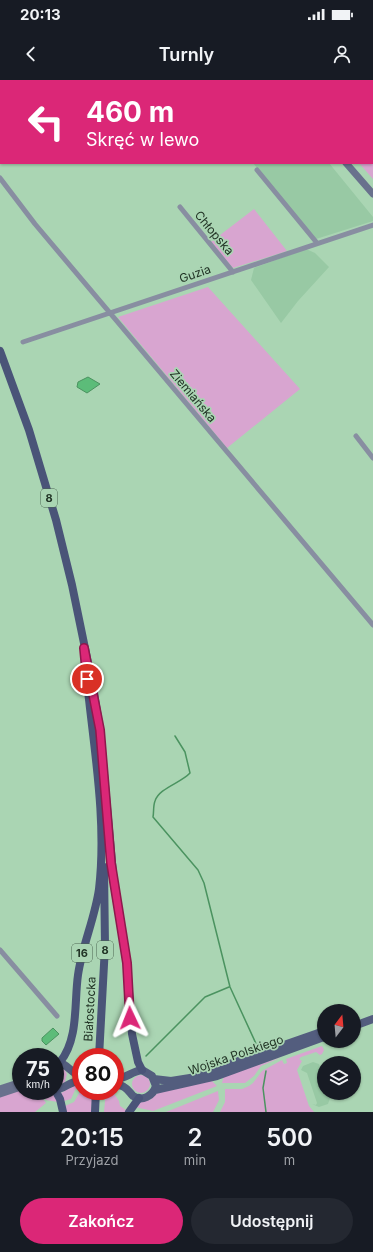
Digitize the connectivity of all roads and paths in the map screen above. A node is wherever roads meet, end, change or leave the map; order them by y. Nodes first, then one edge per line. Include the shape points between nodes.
1 (347, 164) edge
2 (257, 170) dead end
3 (0, 178) edge
4 (373, 194) edge
5 (180, 207) dead end
6 (373, 225) edge
7 (318, 243) junction
8 (233, 272) junction
9 (110, 314) junction
10 (23, 342) dead end
11 (0, 351) edge
12 (356, 436) dead end
13 (373, 458) edge
14 (373, 625) edge
15 (84, 648) junction
16 (102, 842) junction
17 (110, 852) junction
18 (0, 950) edge
19 (373, 1014) edge
20 (57, 1016) dead end
21 (361, 1018) edge
22 (373, 1019) edge
23 (361, 1023) edge
24 (317, 1036) edge
25 (317, 1036) edge
26 (99, 1048) edge
27 (104, 1048) edge
28 (64, 1055) edge
29 (142, 1070) junction
30 (124, 1078) edge
31 (154, 1079) junction
32 (72, 1083) edge
33 (12, 1085) edge
34 (124, 1087) edge
35 (0, 1089) edge
36 (64, 1089) edge
37 (12, 1090) edge
38 (155, 1090) junction
39 (0, 1094) edge
40 (139, 1098) junction
41 (60, 1100) edge
42 (62, 1112) edge
43 (130, 1112) edge

1 - 4 main road
2 - 7 street
3 - 9 street, Ziemiańska
5 - 8 street, Chłopska
6 - 7 street, Guzia
7 - 8 street, Guzia
8 - 9 street, Guzia
9 - 10 street, Guzia
9 - 14 street, Ziemiańska
11 - 15 highway, 8 via 29,430 56,520
12 - 13 street
15 - 16 highway, 8
15 - 17 highway, 8 via 100,730
16 - 26 highway, Białostocka / 8 via 106,884
16 - 28 highway, 16 via 98,890 78,973 71,1040
17 - 27 highway, Białostocka / 8 via 110,943
17 - 29 highway via 127,963 132,1040
18 - 20 street
19 - 21 main road
22 - 23 main road
24 - 31 main road, Wojska Polskiego via 190,1078 171,1081
25 - 38 main road, Wojska Polskiego via 217,1076
29 - 30 main road
29 - 31 main road via 150,1073
31 - 38 main road
32 - 36 main road
33 - 35 main road
34 - 40 main road
37 - 39 main road
38 - 40 main road, Wojska Polskiego via 148,1097
40 - 43 highway
41 - 42 highway

